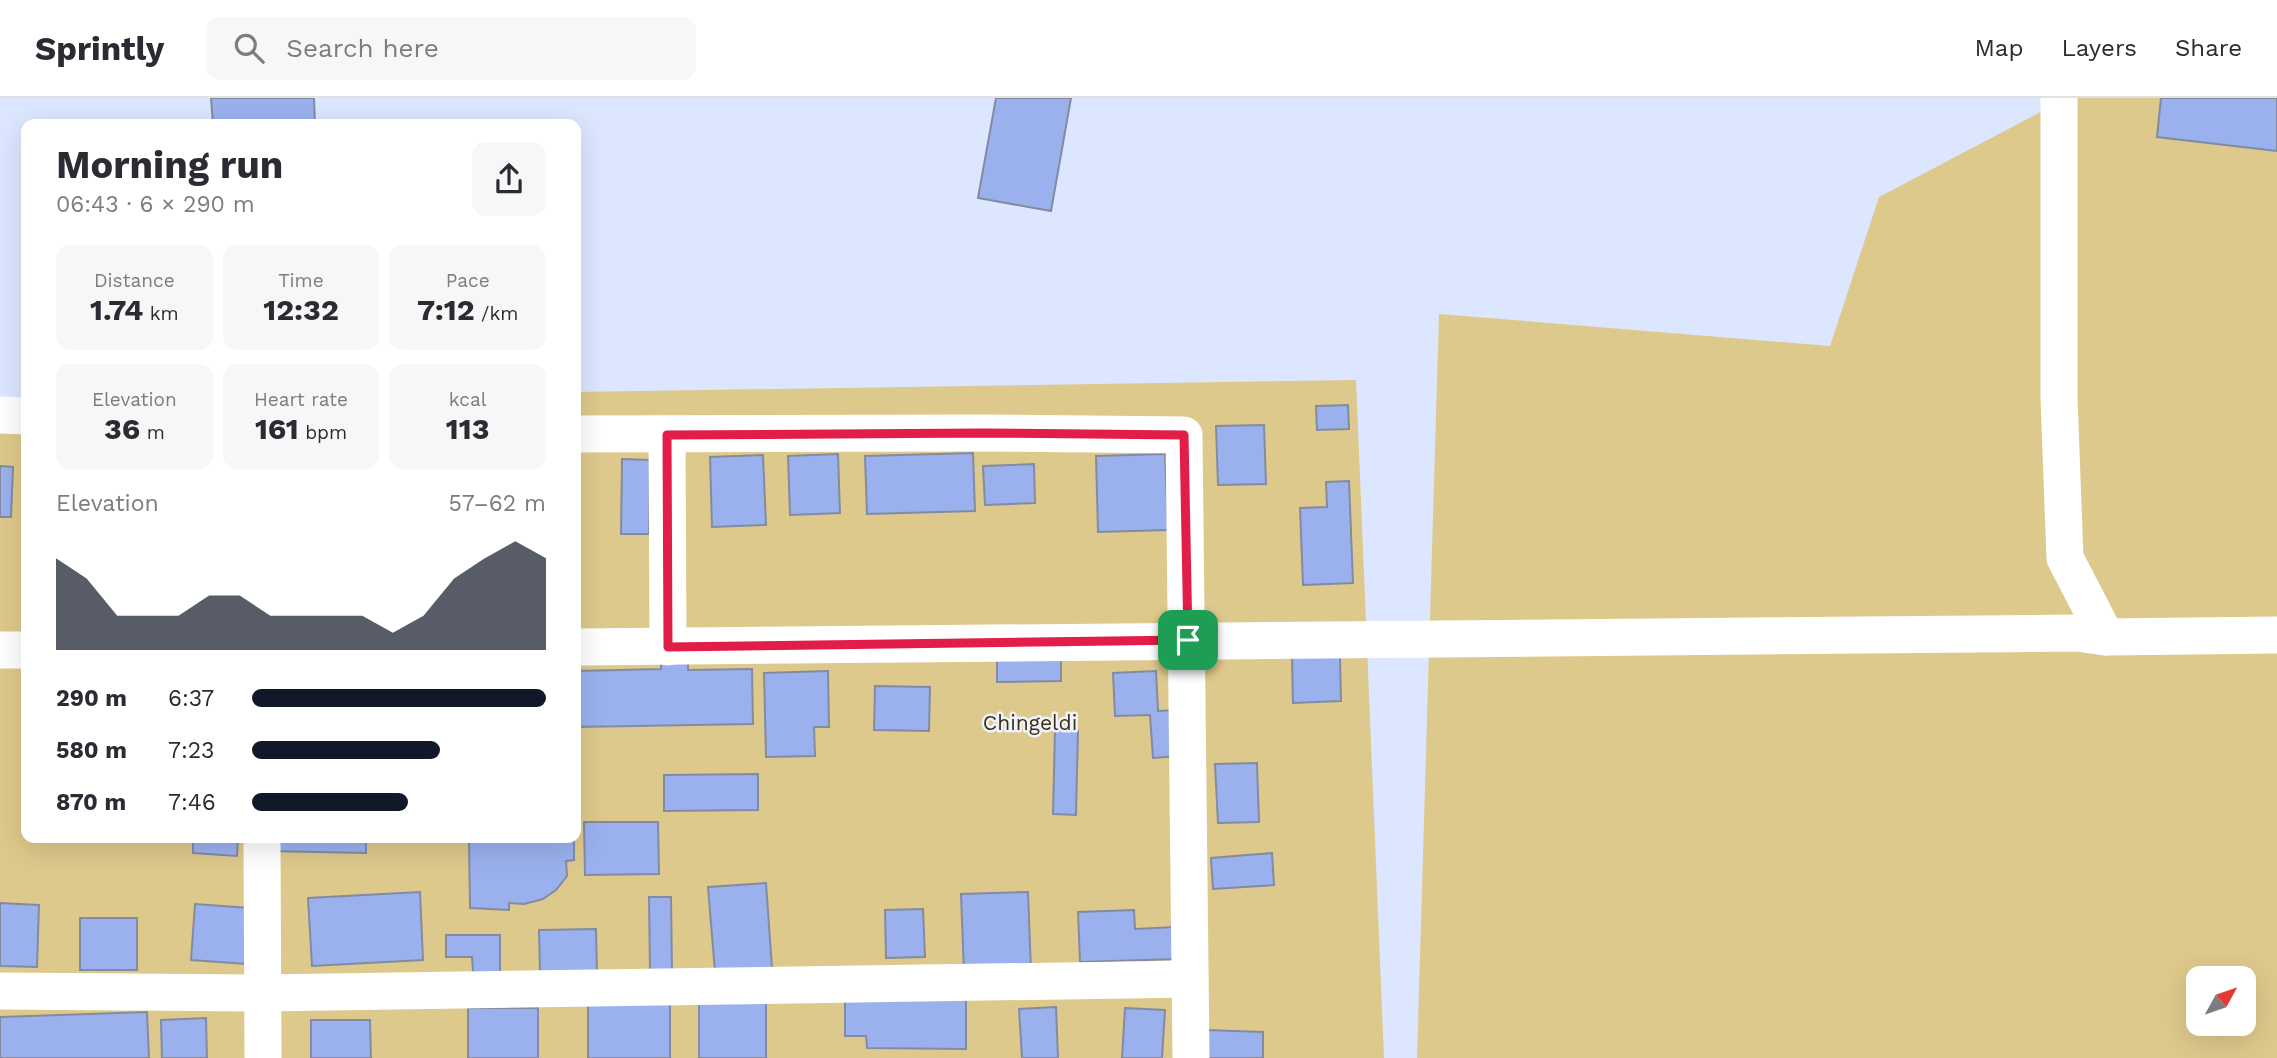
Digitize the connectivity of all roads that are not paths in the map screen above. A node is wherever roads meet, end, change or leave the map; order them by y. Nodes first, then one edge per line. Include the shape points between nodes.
1 (2059, 98) edge
2 (0, 415) edge
3 (21, 416) edge
4 (581, 434) edge
5 (667, 435) junction
6 (2277, 635) edge
7 (2106, 636) junction
8 (1188, 640) junction
9 (581, 647) edge
10 (668, 647) junction
11 (0, 650) edge
12 (21, 650) edge
13 (262, 843) edge
14 (1190, 979) junction
15 (0, 991) edge
16 (263, 993) junction
17 (263, 1058) edge
18 (1191, 1058) edge

1 - 7 street via 2059,398 2065,558
2 - 3 street
4 - 5 street
5 - 8 street via 1184,435
5 - 10 street
6 - 7 street
7 - 8 street
8 - 10 street
8 - 14 street
9 - 10 street
11 - 12 street
13 - 16 street
14 - 16 street
14 - 18 street
15 - 16 street
16 - 17 street

